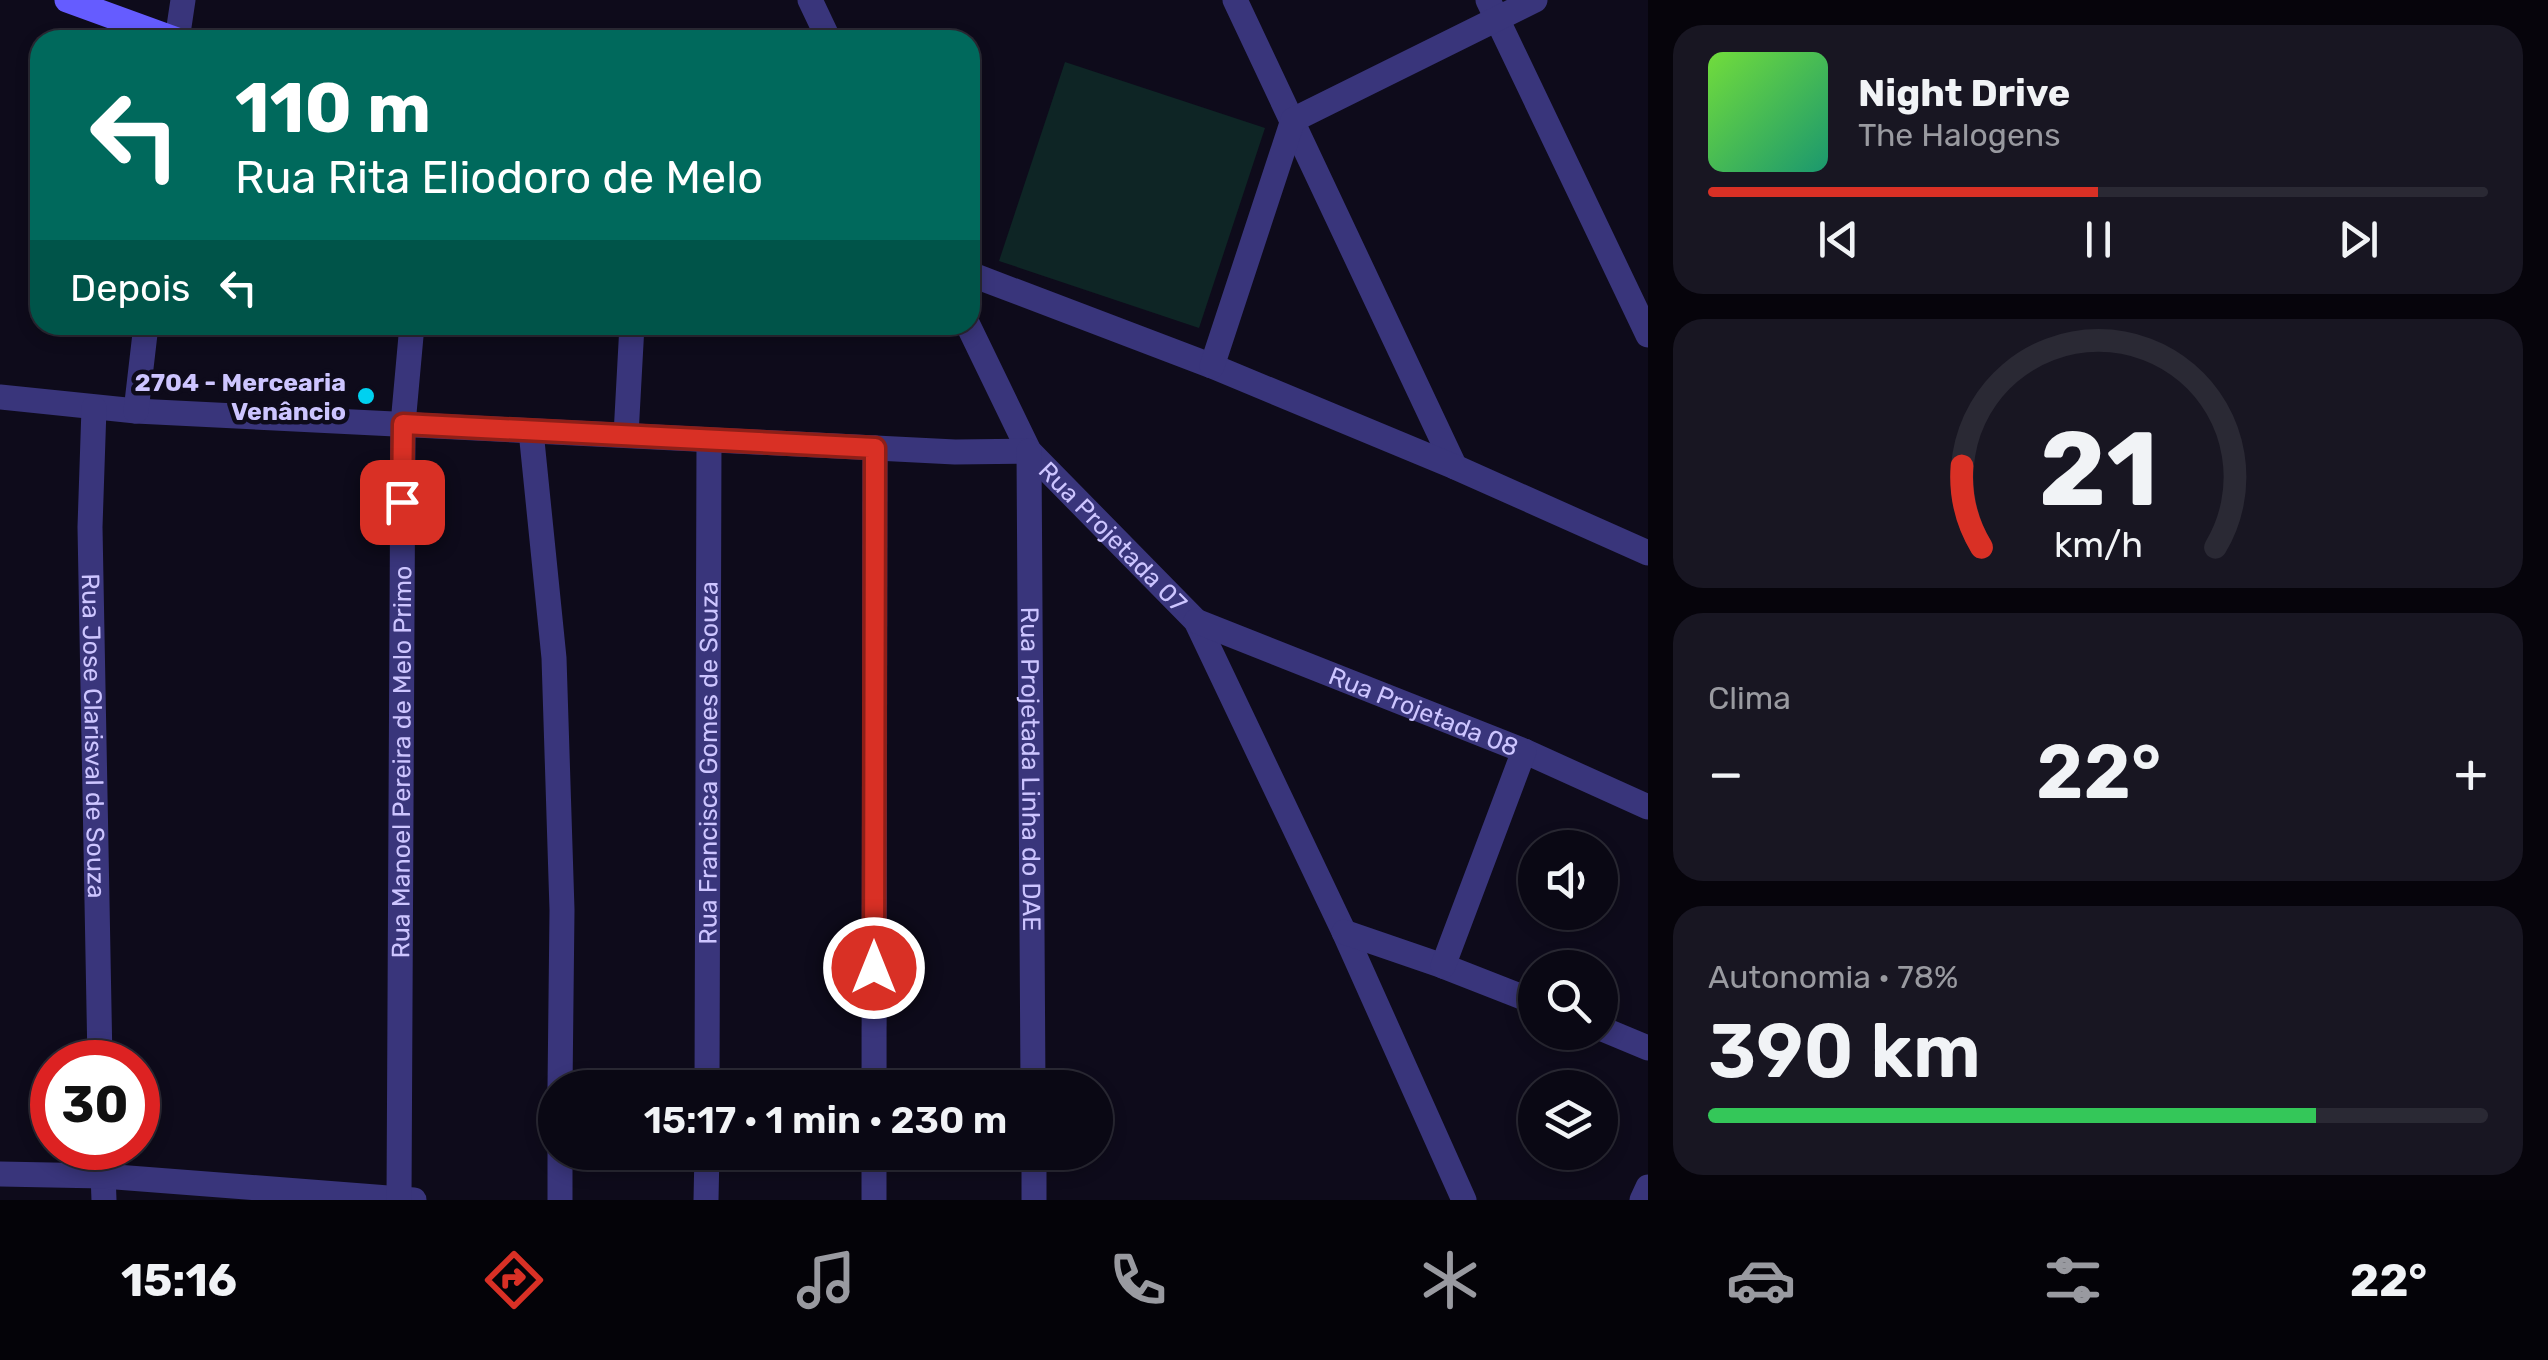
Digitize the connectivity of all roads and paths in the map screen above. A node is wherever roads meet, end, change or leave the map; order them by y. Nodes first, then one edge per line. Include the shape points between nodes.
1 (66, 0) edge
2 (184, 0) edge
3 (810, 0) edge
4 (1235, 0) edge
5 (1535, 0) edge
6 (1492, 10) edge
7 (149, 30) edge
8 (179, 30) edge
9 (825, 30) edge
10 (1293, 120) junction
11 (980, 278) edge
12 (145, 335) edge
13 (411, 335) edge
14 (631, 335) edge
15 (973, 335) edge
16 (1648, 335) edge
17 (1212, 366) junction
18 (0, 396) edge
19 (94, 408) junction
20 (136, 411) junction
21 (403, 424) junction
22 (531, 432) junction
23 (626, 435) junction
24 (709, 440) junction
25 (875, 448) junction
26 (1029, 451) junction
27 (1455, 467) junction
28 (1648, 553) edge
29 (1196, 621) junction
30 (1524, 751) junction
31 (1648, 806) edge
32 (1344, 932) junction
33 (1443, 966) junction
34 (1518, 995) edge
35 (1618, 1036) edge
36 (100, 1040) edge
37 (1648, 1048) edge
38 (560, 1070) edge
39 (707, 1070) edge
40 (874, 1070) edge
41 (1034, 1070) edge
42 (560, 1170) edge
43 (707, 1170) edge
44 (874, 1170) edge
45 (1034, 1170) edge
46 (0, 1174) edge
47 (1648, 1187) edge
48 (103, 1188) edge
49 (404, 1200) edge
50 (560, 1200) edge
51 (706, 1200) edge
52 (874, 1200) edge
53 (1034, 1200) edge
54 (1464, 1200) edge
55 (1642, 1200) edge

1 - 7 street
2 - 8 street
3 - 9 street
4 - 10 street
5 - 6 street
6 - 10 street
6 - 16 street
10 - 17 street
10 - 27 street
11 - 17 street
12 - 20 street
13 - 21 street, Rua Manoel Pereira de Melo Primo
14 - 23 street
15 - 26 street
17 - 27 street
18 - 19 street
19 - 20 street
19 - 36 street, Rua Jose Clarisval de Souza via 90,527
20 - 21 street
21 - 22 street
21 - 49 street, Rua Manoel Pereira de Melo Primo
22 - 23 street
22 - 38 street via 554,658
23 - 24 street
24 - 25 street
24 - 39 street, Rua Francisca Gomes de Souza
25 - 26 street
25 - 40 street
26 - 29 street, Rua Projetada 07
26 - 41 street, Rua Projetada Linha do DAE
27 - 28 street
29 - 30 street, Rua Projetada 08
29 - 32 street
30 - 31 street, Rua Projetada 08
30 - 33 street
32 - 33 street
32 - 54 street
33 - 34 street
35 - 37 street
42 - 50 street
43 - 51 street
44 - 52 street
45 - 53 street
46 - 48 street
47 - 55 street
48 - 49 street

